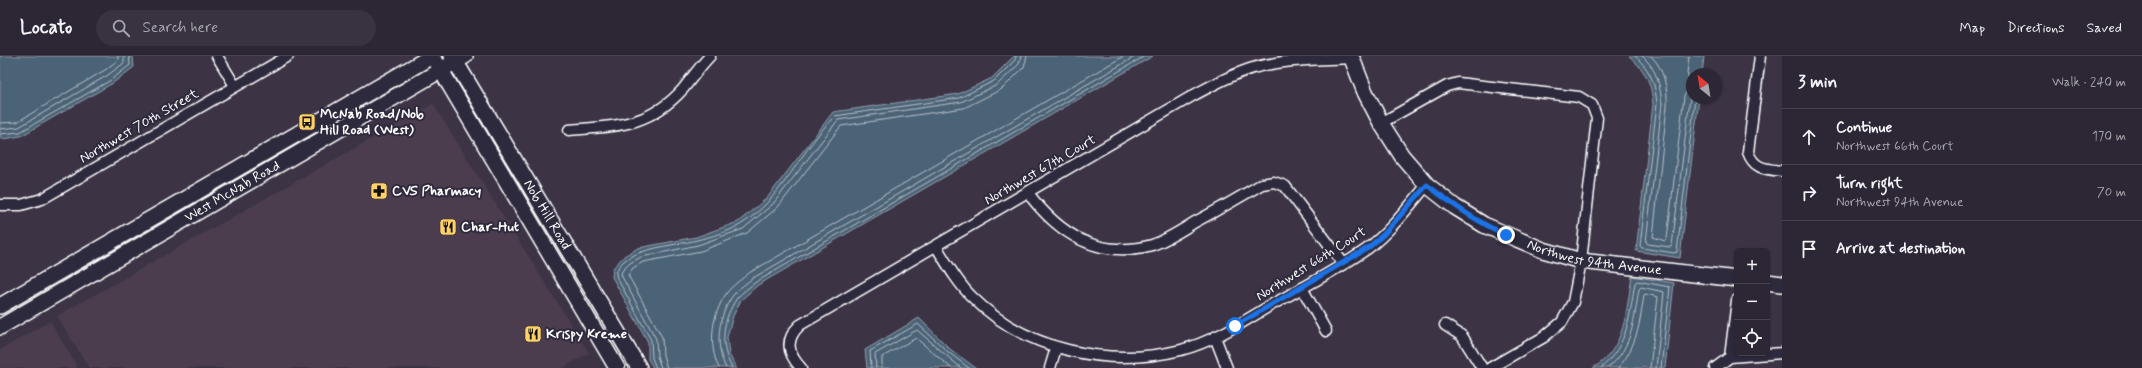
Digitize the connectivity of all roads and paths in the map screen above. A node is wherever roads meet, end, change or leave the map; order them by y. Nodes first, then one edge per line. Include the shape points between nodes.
1 (216, 56) edge
2 (288, 56) edge
3 (432, 56) edge
4 (710, 56) edge
5 (1760, 56) edge
6 (1351, 57) edge
7 (457, 58) edge
8 (440, 70) junction
9 (235, 86) junction
10 (1380, 124) junction
11 (569, 130) dead end
12 (1782, 171) edge
13 (1427, 185) junction
14 (1028, 193) junction
15 (0, 205) edge
16 (936, 246) junction
17 (1581, 261) junction
18 (1343, 263) junction
19 (1734, 279) edge
20 (1770, 282) edge
21 (1782, 284) edge
22 (1302, 288) junction
23 (0, 306) edge
24 (1735, 320) edge
25 (1445, 325) dead end
26 (0, 327) edge
27 (1326, 331) dead end
28 (1215, 337) junction
29 (1056, 348) junction
30 (1782, 353) edge
31 (1730, 358) junction
32 (617, 368) edge
33 (639, 368) edge
34 (801, 368) edge
35 (1050, 368) edge
36 (1227, 368) edge
37 (1482, 368) edge
38 (1490, 368) edge
39 (1715, 368) edge

1 - 9 street
2 - 9 street, Northwest 70th Street
3 - 8 main road, Nob Hill Road
3 - 23 main road, West McNab Road
4 - 11 street via 684,89 655,114 638,122 620,126
5 - 12 street via 1748,152 1751,160 1760,168
6 - 10 main road, Northwest 94th Avenue
6 - 14 street, Northwest 67th Court via 1275,64 1253,68 1228,77
7 - 8 main road, West McNab Road
7 - 33 main road, Nob Hill Road
8 - 26 main road, West McNab Road
8 - 32 main road, Nob Hill Road
9 - 15 street, Northwest 70th Street via 42,199 21,205
10 - 13 main road, Northwest 94th Avenue via 1402,156
10 - 17 street via 1447,86 1458,83 1579,97 1592,105 1597,118
13 - 17 main road, Northwest 94th Avenue via 1484,225 1542,250
13 - 18 street, Northwest 66th Court via 1384,234 1368,248
14 - 16 street, Northwest 67th Court
14 - 18 street via 1044,214 1076,238 1098,247 1123,249 1152,245 1262,184 1274,182 1285,186
16 - 29 street, Northwest 66th Court via 953,275 971,296 994,315 1024,334
16 - 34 street, Northwest 67th Court via 792,332 790,352
17 - 19 main road, Northwest 94th Avenue
17 - 38 street via 1573,302 1562,322 1544,337
18 - 22 street, Northwest 66th Court
20 - 21 main road
22 - 27 street
22 - 28 street, Northwest 66th Court
24 - 31 street
25 - 37 street via 1462,336
28 - 29 street, Northwest 66th Court via 1182,349 1146,357 1115,358
28 - 36 street
29 - 35 street
30 - 31 street
31 - 39 street

